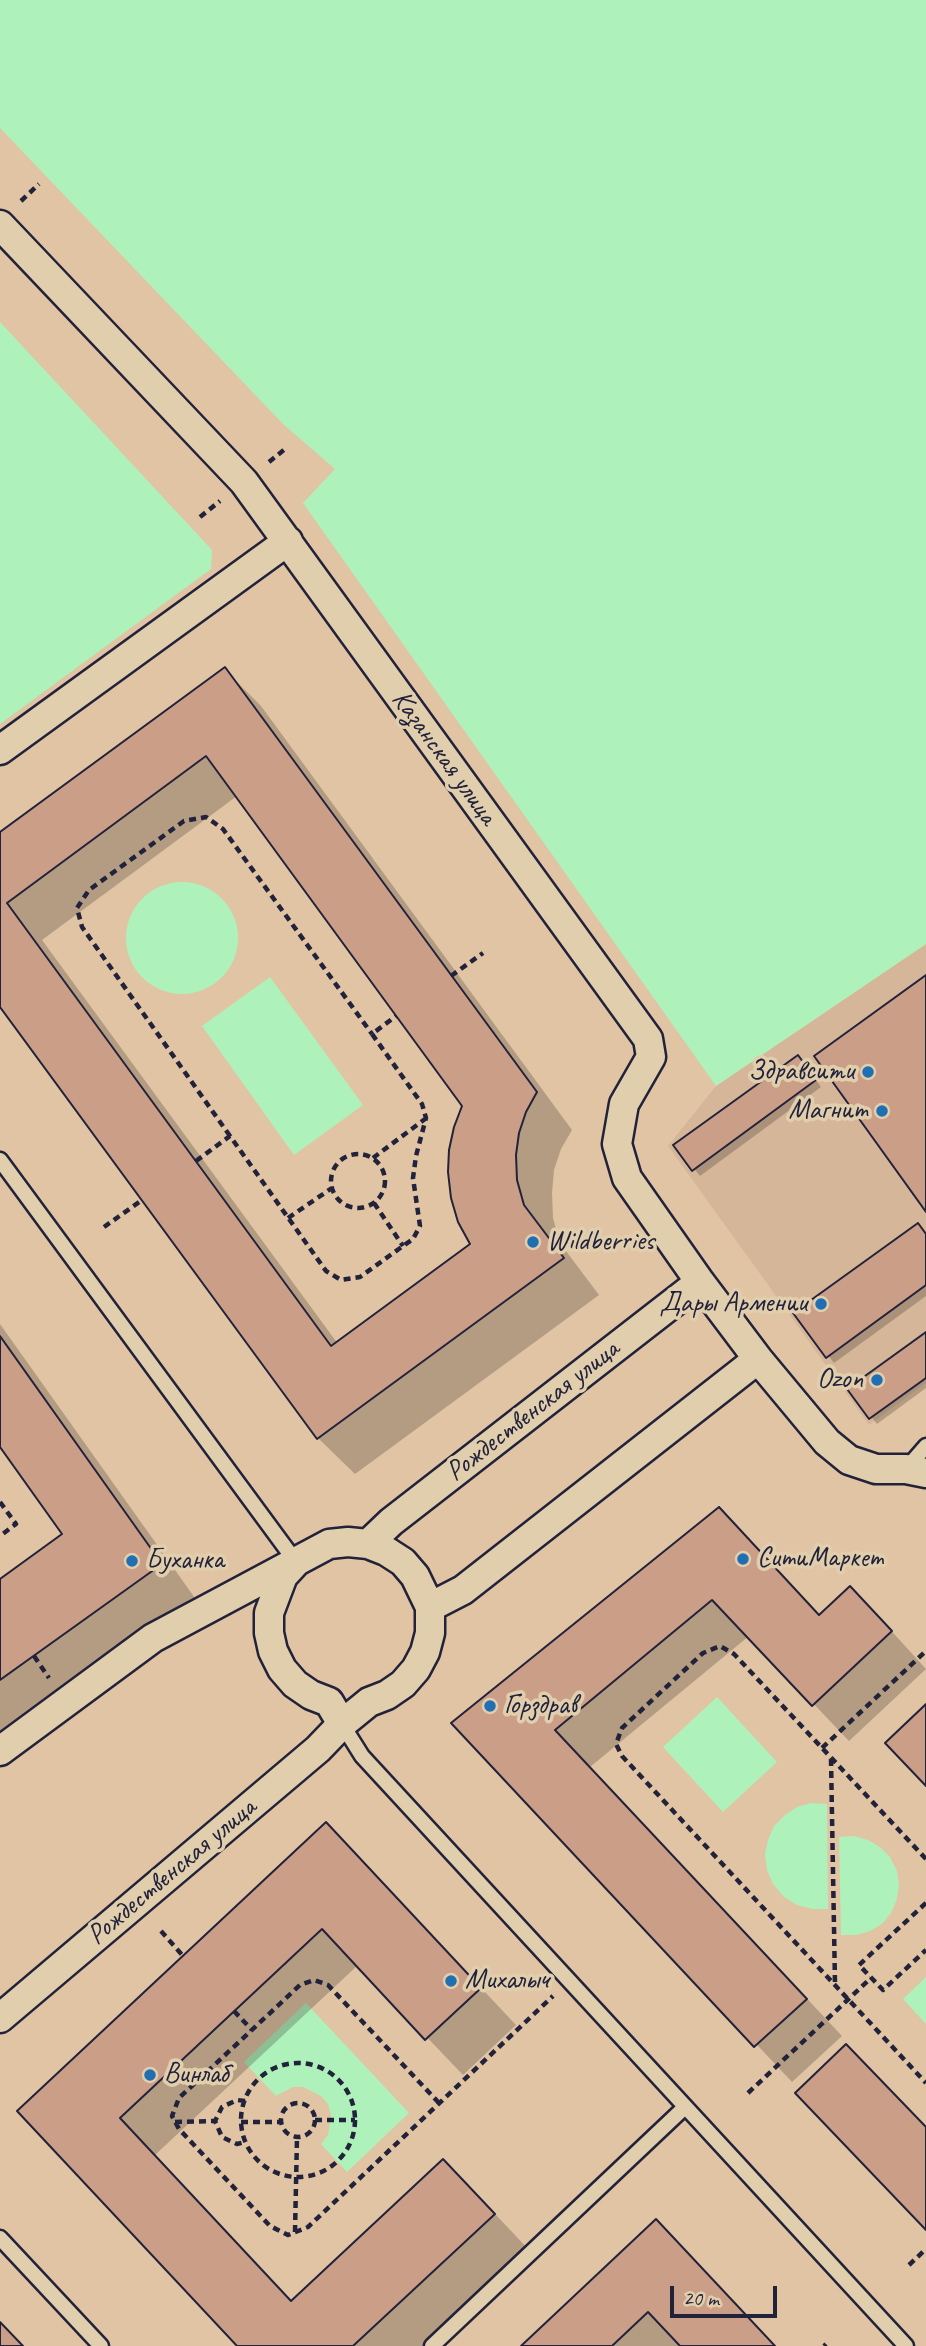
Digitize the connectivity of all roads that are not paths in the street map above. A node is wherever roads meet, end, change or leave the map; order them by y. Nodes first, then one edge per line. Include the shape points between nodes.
1 (0, 225) edge
2 (288, 541) junction
3 (0, 751) edge
4 (0, 1160) edge
5 (700, 1282) junction
6 (758, 1359) junction
7 (926, 1446) edge
8 (916, 1471) edge
9 (368, 1544) junction
10 (296, 1562) junction
11 (430, 1607) junction
12 (342, 1724) junction
13 (0, 1751) edge
14 (0, 2018) edge
15 (685, 2107) junction
16 (0, 2238) edge
17 (101, 2346) edge
18 (432, 2346) edge
19 (906, 2346) edge

1 - 2 street, Казанская улица via 244,482
2 - 3 street
2 - 5 street, Казанская улица via 648,1039 651,1057 624,1104 617,1144 627,1178
4 - 10 lane
5 - 6 street, Казанская улица
5 - 9 street, Рождественская улица
6 - 8 street, Казанская улица via 827,1442 849,1460 876,1469
6 - 11 street via 463,1590
7 - 8 lane
9 - 10 street, Рождественская улица via 329,1544
9 - 11 street, Рождественская улица via 403,1562
10 - 12 street, Рождественская улица via 283,1576 269,1613 273,1651 295,1684 330,1702
10 - 13 street, Рождественская улица via 153,1638
11 - 12 street, Рождественская улица via 430,1633 416,1669 403,1684 369,1702
12 - 14 street, Рождественская улица
12 - 15 lane via 362,1756
15 - 18 lane
15 - 19 lane
16 - 17 lane

